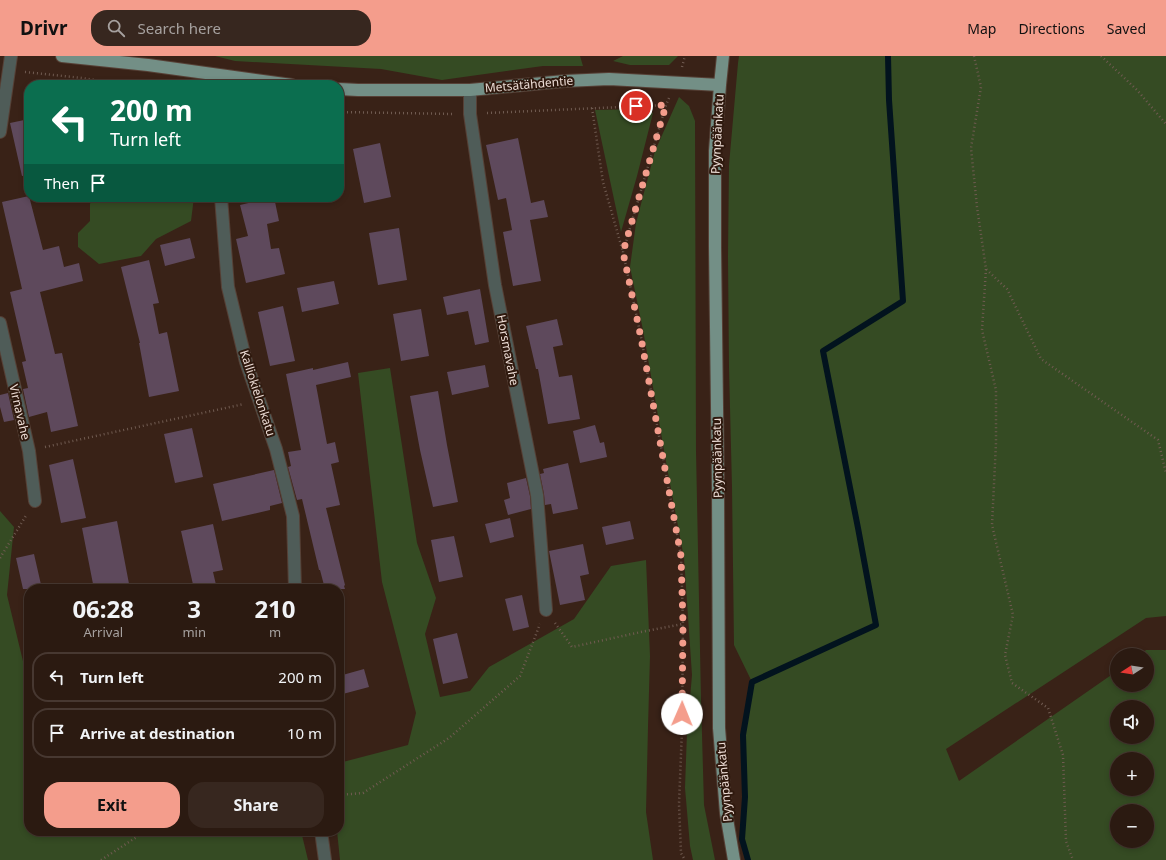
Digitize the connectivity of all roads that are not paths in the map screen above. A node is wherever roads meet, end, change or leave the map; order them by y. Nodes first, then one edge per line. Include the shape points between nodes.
1 (11, 56) edge
2 (62, 56) edge
3 (723, 56) edge
4 (228, 80) edge
5 (720, 85) junction
6 (344, 89) edge
7 (470, 90) junction
8 (0, 132) edge
9 (221, 202) edge
10 (0, 324) edge
11 (36, 501) road end
12 (295, 584) edge
13 (546, 610) road end
14 (322, 836) edge
15 (325, 860) edge
16 (734, 860) edge

1 - 8 street
2 - 4 main road via 148,65
3 - 5 main road, Pyynpäänkatu
5 - 7 main road, Metsätähdentie via 594,79
5 - 16 main road, Pyynpäänkatu via 715,151 719,728 726,813
6 - 7 main road, Metsätähdentie
7 - 13 street, Horsmavahe via 470,114 495,285 537,495
9 - 12 street, Kalliokielonkatu via 228,287 246,362 276,449 293,516
10 - 11 street, Virnavahe via 29,451
14 - 15 street

